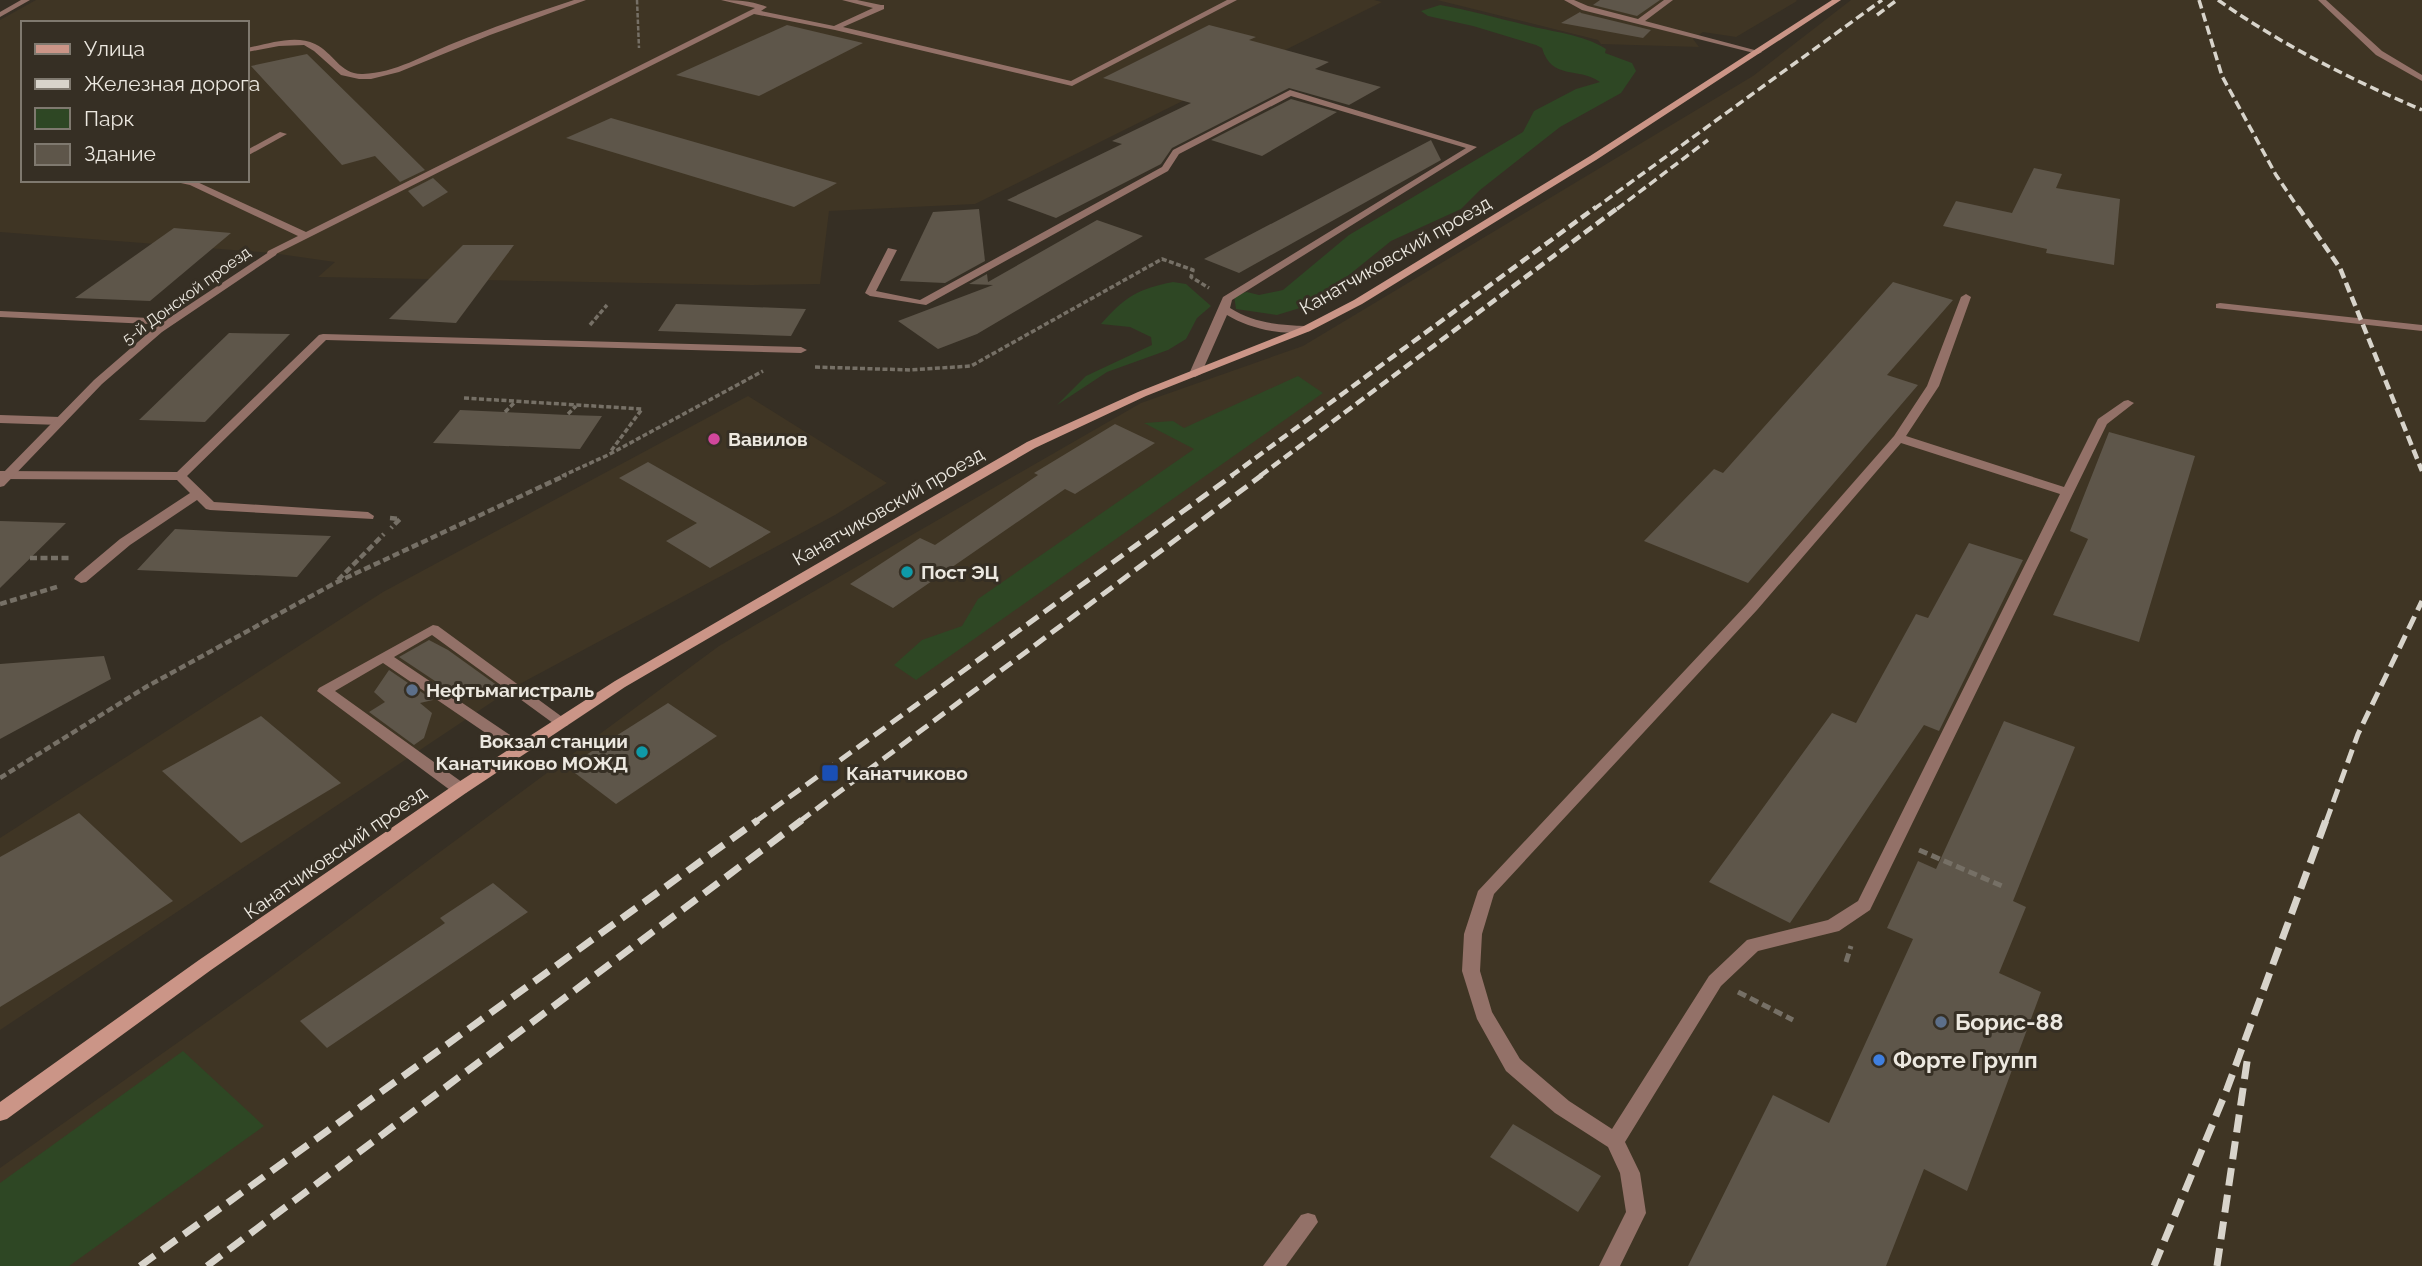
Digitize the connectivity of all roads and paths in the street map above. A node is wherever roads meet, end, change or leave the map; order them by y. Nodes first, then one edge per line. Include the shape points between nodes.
1 (26, 0) edge
2 (582, 0) edge
3 (637, 0) edge
4 (725, 0) edge
5 (846, 0) edge
6 (1233, 0) edge
7 (1568, 0) edge
8 (1669, 0) edge
9 (2322, 0) edge
10 (1833, 1) edge
11 (754, 12) junction
12 (0, 15) edge
13 (1640, 21) junction
14 (835, 28) junction
15 (248, 50) edge
16 (1758, 52) junction
17 (640, 70) junction
18 (2422, 79) edge
19 (283, 134) dead end
20 (248, 152) edge
21 (194, 182) edge
22 (306, 236) junction
23 (892, 250) dead end
24 (1193, 270) dead end
25 (1966, 297) dead end
26 (2220, 306) dead end
27 (1224, 309) junction
28 (0, 314) edge
29 (171, 322) junction
30 (2422, 328) edge
31 (1306, 329) junction
32 (801, 350) joint
33 (814, 367) dead end
34 (1195, 374) junction
35 (464, 398) dead end
36 (516, 401) junction
37 (2128, 402) dead end
38 (577, 405) junction
39 (505, 412) dead end
40 (568, 415) dead end
41 (0, 419) edge
42 (60, 421) junction
43 (1899, 438) junction
44 (608, 455) junction
45 (180, 476) junction
46 (3, 478) edge
47 (2067, 492) junction
48 (198, 494) junction
49 (368, 516) joint
50 (81, 579) joint
51 (335, 583) junction
52 (0, 604) edge
53 (384, 656) junction
54 (562, 722) junction
55 (520, 749) junction
56 (0, 778) edge
57 (460, 789) junction
58 (1895, 840) junction
59 (2002, 886) dead end
60 (1767, 1007) dead end
61 (1793, 1020) dead end
62 (0, 1113) edge
63 (1615, 1141) junction
64 (1308, 1222) dead end
65 (1273, 1266) edge
66 (1609, 1266) edge

1 - 12 street
2 - 15 street via 366,76 340,71 312,46 302,43
3 - 17 path
4 - 11 street via 764,7
5 - 14 street via 881,7
6 - 14 street via 1072,84
7 - 13 street
8 - 13 street
9 - 18 street via 2379,53
10 - 16 street, Канатчиковский проезд
11 - 14 street
11 - 17 street, 5-й Донской проезд
13 - 16 street
16 - 31 street, Канатчиковский проезд via 1466,237
17 - 22 street, 5-й Донской проезд
19 - 20 street
21 - 22 street
22 - 29 street, 5-й Донской проезд via 272,253
23 - 27 street via 870,293 922,303 1165,169 1176,152 1290,93 1473,147 1248,285 1227,299
24 - 33 path via 1162,260 971,366 911,370
25 - 43 street via 1933,386
26 - 30 street
27 - 31 street via 1265,328
27 - 34 street
28 - 29 street
29 - 42 street, 5-й Донской проезд via 97,382
31 - 34 street, Канатчиковский проезд
32 - 44 path
32 - 45 street via 323,337
34 - 54 street, Канатчиковский проезд via 1031,445
35 - 36 path
36 - 38 path
36 - 39 path
37 - 47 street via 2102,422
38 - 40 path
38 - 44 path via 642,409
41 - 42 street
42 - 46 street, 5-й Донской проезд
43 - 47 street
43 - 63 street via 1752,607 1486,891 1473,934 1471,971 1483,1014 1513,1065 1562,1107
44 - 51 path
45 - 46 street
45 - 48 street
47 - 58 street
48 - 49 street via 210,506
48 - 50 street via 125,541
49 - 51 path via 400,519
50 - 52 path
51 - 56 path via 146,687
53 - 54 street via 433,629
53 - 55 street
53 - 57 street via 324,691
54 - 55 street, Канатчиковский проезд
55 - 57 street, Канатчиковский проезд
57 - 62 street, Канатчиковский проезд via 205,964
58 - 59 path
58 - 63 street via 1864,905 1833,926 1753,945 1715,981
60 - 61 path
63 - 66 street via 1630,1173 1636,1213
64 - 65 street

